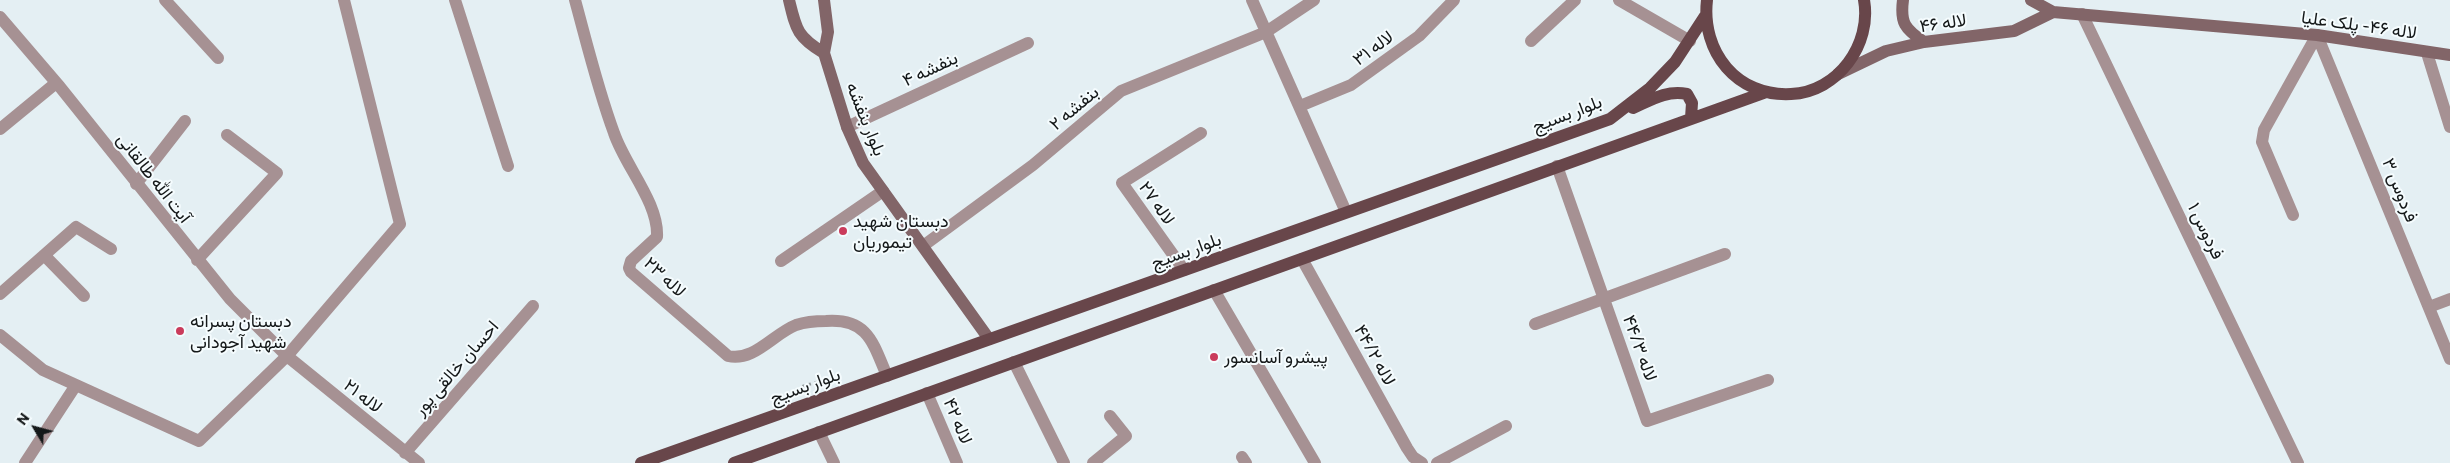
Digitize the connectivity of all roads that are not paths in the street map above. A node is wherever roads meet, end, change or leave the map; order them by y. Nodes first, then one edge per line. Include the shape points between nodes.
1 (165, 0) edge
2 (344, 0) edge
3 (455, 0) edge
4 (574, 0) edge
5 (789, 0) edge
6 (824, 0) edge
7 (1252, 0) edge
8 (1314, 0) edge
9 (1454, 0) edge
10 (1575, 0) edge
11 (1619, 0) edge
12 (1707, 0) edge
13 (1864, 0) edge
14 (1903, 0) edge
15 (2032, 0) edge
16 (2052, 6) edge
17 (2082, 14) junction
18 (1705, 16) junction
19 (0, 18) edge
20 (1266, 32) junction
21 (2317, 35) junction
22 (1531, 41) dead end
23 (1690, 41) junction
24 (1924, 42) junction
25 (1028, 43) dead end
26 (824, 53) junction
27 (2426, 53) junction
28 (2450, 55) edge
29 (218, 58) dead end
30 (1838, 74) junction
31 (56, 83) junction
32 (1766, 92) junction
33 (1300, 106) junction
34 (1691, 118) junction
35 (1610, 119) junction
36 (185, 121) dead end
37 (847, 127) junction
38 (2450, 127) edge
39 (0, 129) edge
40 (1201, 133) dead end
41 (227, 135) dead end
42 (508, 166) dead end
43 (1557, 166) junction
44 (136, 184) junction
45 (883, 192) junction
46 (1346, 212) junction
47 (2293, 215) dead end
48 (923, 246) junction
49 (111, 249) dead end
50 (1725, 254) dead end
51 (44, 255) junction
52 (1302, 259) junction
53 (197, 260) junction
54 (781, 261) dead end
55 (1184, 270) junction
56 (1214, 290) junction
57 (0, 294) edge
58 (84, 296) dead end
59 (1604, 298) junction
60 (2450, 299) edge
61 (534, 306) dead end
62 (2428, 307) junction
63 (1535, 324) dead end
64 (989, 339) junction
65 (3, 343) edge
66 (287, 356) junction
67 (2450, 359) edge
68 (1014, 362) junction
69 (887, 376) junction
70 (1768, 380) dead end
71 (76, 385) junction
72 (927, 394) junction
73 (1110, 416) dead end
74 (1506, 426) dead end
75 (819, 432) junction
76 (405, 453) junction
77 (25, 463) edge
78 (419, 463) edge
79 (641, 463) edge
80 (734, 463) edge
81 (834, 463) edge
82 (957, 463) edge
83 (1064, 463) edge
84 (1093, 463) edge
85 (1315, 463) edge
86 (1422, 463) edge
87 (1436, 463) edge
88 (2298, 463) edge

1 - 29 street
2 - 66 street via 400,224
3 - 42 street
4 - 69 street, لاله ۲۳ via 614,134 658,225 657,238 631,261 631,272 728,356 746,356 806,322 842,320 869,334
5 - 26 street via 797,32
6 - 26 street, بلوار بنفشه via 828,32
7 - 20 street
8 - 20 street, بنفشه ۲
9 - 33 street, لاله ۳۱ via 1419,36 1351,85
10 - 22 street
11 - 23 street
12 - 18 main road
13 - 30 main road via 1863,35 1854,56
14 - 24 street via 1901,16 1909,32
15 - 16 street
16 - 17 street, لاله ۴۶- پلک علیا
16 - 24 street, لاله ۴۶ via 2014,31
17 - 21 street, لاله ۴۶- پلک علیا
17 - 88 street, فردوس ۱
18 - 23 main road, بلوار بسیج
18 - 32 main road via 1710,42 1723,65 1742,82
19 - 31 street, آیت الله طالقانی
20 - 33 street
20 - 48 street, بنفشه ۲ via 1121,91 1033,166
21 - 27 street, لاله ۴۶- پلک علیا
21 - 47 street via 2264,130 2262,142
21 - 62 street, فردوس ۳
23 - 35 main road, بلوار بسیج via 1650,88
24 - 30 street, لاله ۴۶ via 1886,51
25 - 37 street, بنفشه ۴
26 - 37 street, بلوار بنفشه
27 - 28 street, لاله ۴۶- پلک علیا
27 - 38 street
30 - 32 main road via 1817,88 1792,94
31 - 39 street
31 - 44 street, آیت الله طالقانی
32 - 34 main road
33 - 46 street
34 - 35 main road via 1692,103 1686,94 1668,92
34 - 43 main road
35 - 46 main road, بلوار بسیج
36 - 44 street
37 - 45 street, بلوار بنفشه via 863,163
40 - 55 street, لاله ۲۷ via 1122,183
41 - 53 street via 277,173
43 - 52 main road
43 - 59 street, لاله ۴۴/۳
44 - 53 street, آیت الله طالقانی
45 - 48 street, بلوار بنفشه
45 - 54 street
46 - 55 main road, بلوار بسیج
48 - 64 street, بلوار بنفشه
49 - 51 street via 76,227
50 - 59 street
51 - 57 street
51 - 58 street
52 - 56 main road
52 - 86 street, لاله ۴۴/۲ via 1406,448
53 - 66 street, آیت الله طالقانی via 230,300
55 - 64 main road, بلوار بسیج
56 - 68 main road
56 - 85 street
59 - 63 street
59 - 70 street, لاله ۴۴/۳ via 1648,421
60 - 62 street
61 - 76 street, احسان خالقی پور
62 - 67 street, فردوس ۳
64 - 69 main road, بلوار بسیج
65 - 71 street via 43,370
66 - 71 street via 199,440
66 - 76 street, لاله ۲۱
68 - 72 main road
68 - 83 street
69 - 79 main road, بلوار بسیج
71 - 77 street
72 - 75 main road
72 - 82 street, لاله ۴۲
73 - 84 street via 1126,436
74 - 87 street
75 - 80 main road
75 - 81 street
76 - 78 street, لاله ۲۱

